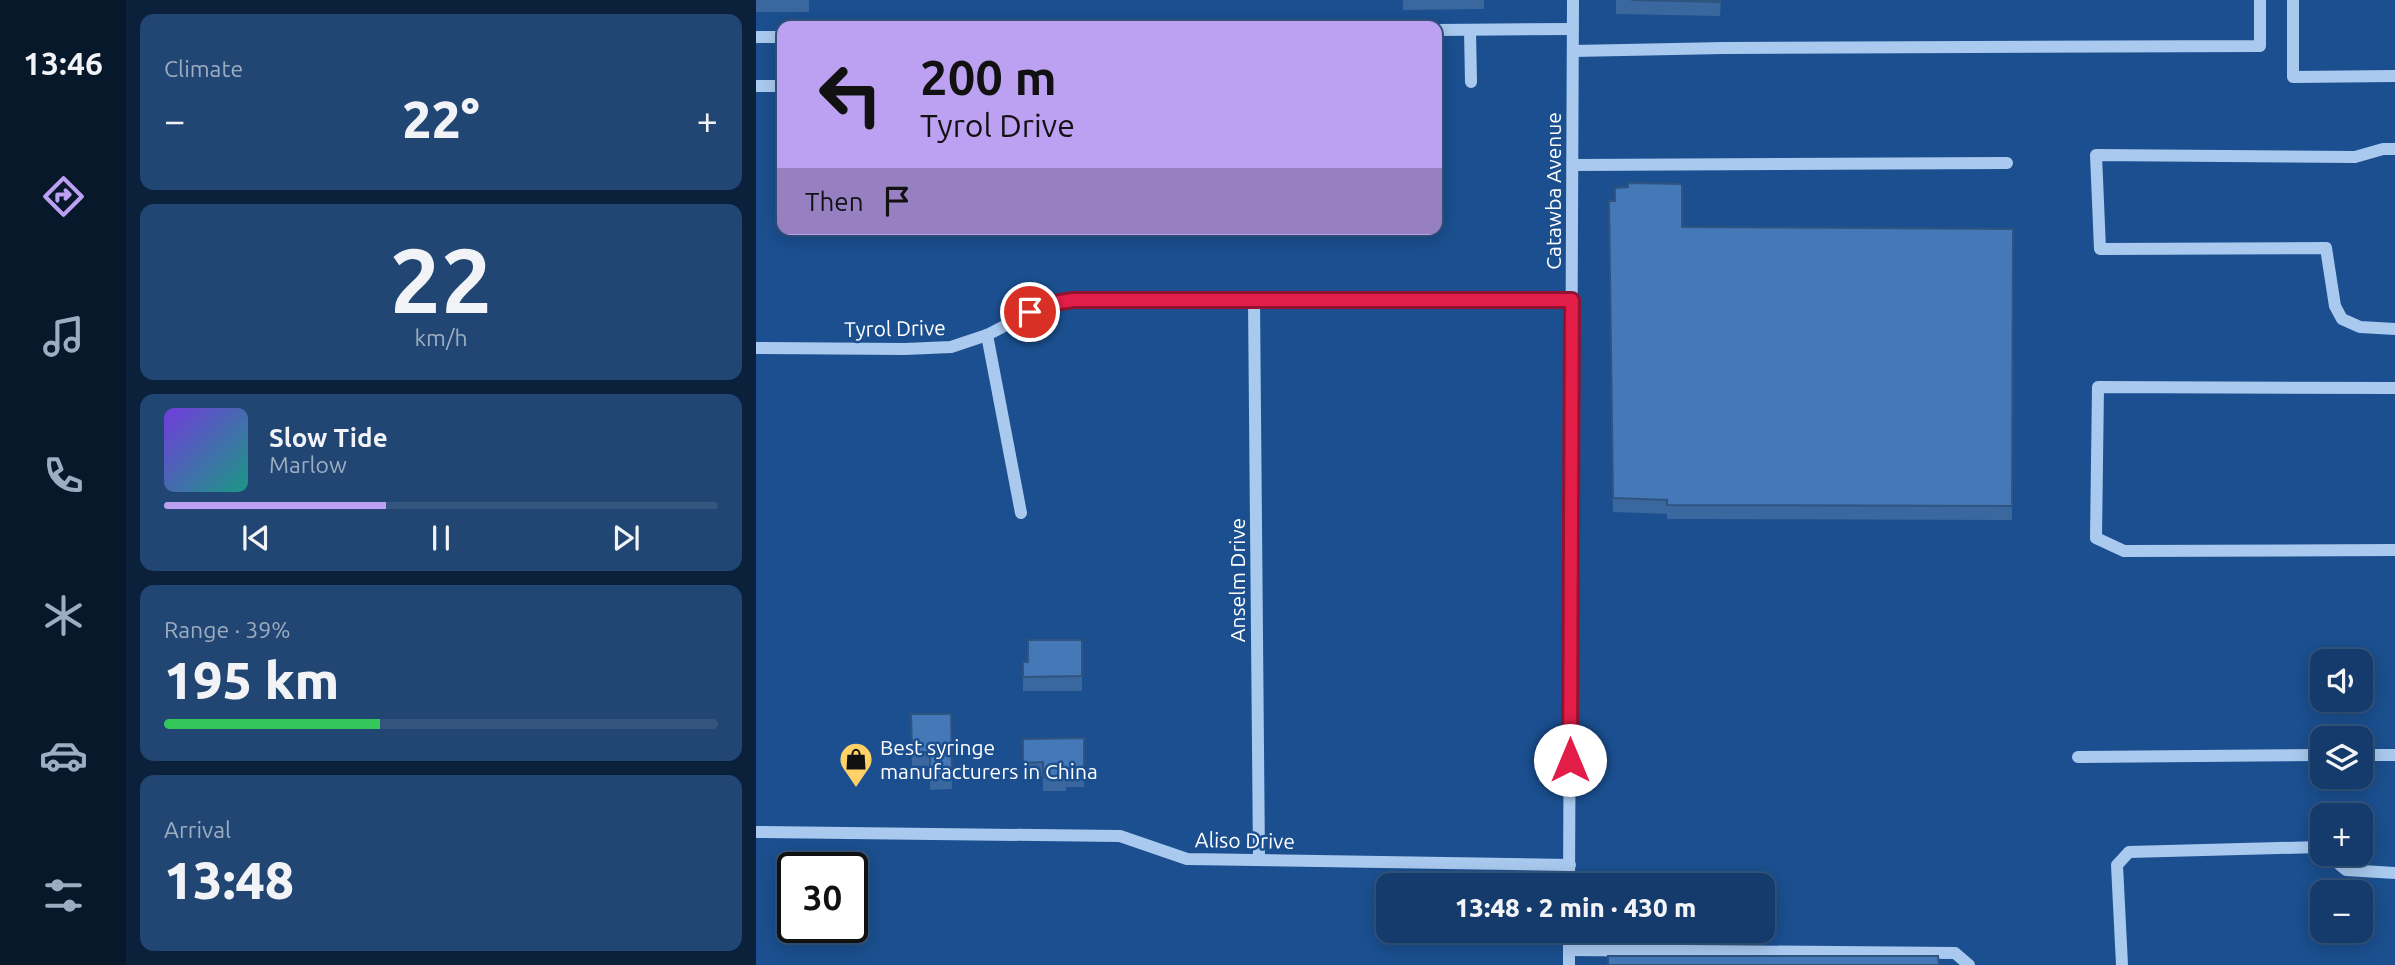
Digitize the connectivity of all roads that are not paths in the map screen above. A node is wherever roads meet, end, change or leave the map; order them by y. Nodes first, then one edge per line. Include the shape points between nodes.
1 (1573, 0) edge
2 (2260, 0) edge
3 (2293, 0) edge
4 (1573, 29) junction
5 (1442, 30) edge
6 (1470, 30) junction
7 (756, 37) edge
8 (777, 37) edge
9 (1573, 51) junction
10 (2395, 76) edge
11 (1471, 82) dead end
12 (756, 86) edge
13 (777, 86) edge
14 (2395, 149) edge
15 (2007, 163) dead end
16 (1573, 165) junction
17 (1254, 300) junction
18 (1572, 300) junction
19 (2395, 329) edge
20 (987, 335) junction
21 (756, 348) edge
22 (2395, 388) edge
23 (1021, 513) dead end
24 (2395, 550) edge
25 (2395, 754) edge
26 (2310, 755) edge
27 (2373, 755) edge
28 (2078, 757) dead end
29 (756, 832) edge
30 (2310, 847) edge
31 (1259, 860) junction
32 (1570, 865) junction
33 (2341, 866) edge
34 (1570, 873) edge
35 (2395, 873) edge
36 (1569, 943) edge
37 (1569, 950) junction
38 (1569, 965) edge
39 (1969, 965) edge
40 (2122, 965) edge

1 - 4 street, Catawba Avenue
2 - 9 street via 2260,46
3 - 10 street via 2293,77
4 - 6 street
4 - 9 street, Catawba Avenue
5 - 6 street
6 - 11 street
7 - 8 street
9 - 16 street, Catawba Avenue
12 - 13 street
14 - 19 street via 2355,157 2096,155 2100,249 2326,248 2335,306 2342,319 2360,327
15 - 16 street
16 - 18 street, Catawba Avenue
17 - 18 street, Tyrol Drive
17 - 20 street, Tyrol Drive via 1073,300 1047,304
17 - 31 street, Anselm Drive
18 - 32 street, Catawba Avenue
20 - 21 street, Tyrol Drive via 951,347
20 - 23 street
22 - 24 street via 2098,387 2096,538 2124,551
25 - 27 street
26 - 28 street
29 - 31 street, Aliso Drive via 1120,836 1186,859
30 - 40 street via 2129,852 2117,865
31 - 32 street, Aliso Drive
32 - 34 street, Catawba Avenue
33 - 35 street
36 - 37 street
37 - 38 street
37 - 39 street via 1955,953

